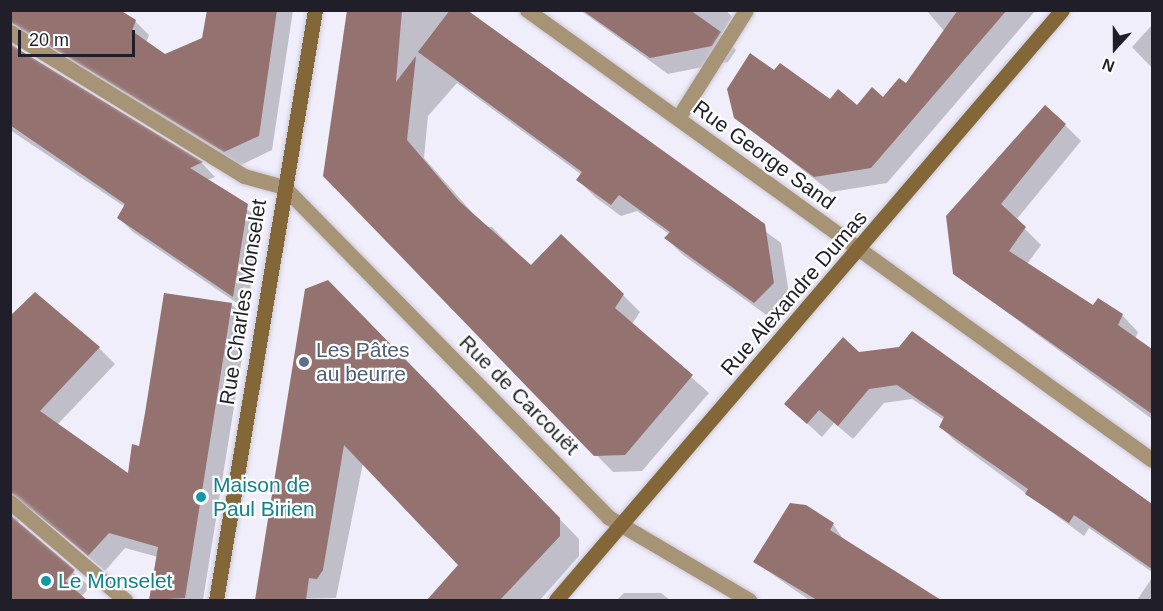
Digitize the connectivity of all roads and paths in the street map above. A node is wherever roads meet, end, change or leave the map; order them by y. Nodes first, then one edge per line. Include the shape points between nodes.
1 (315, 10) edge
2 (527, 10) edge
3 (746, 10) edge
4 (1062, 10) edge
5 (10, 32) edge
6 (678, 118) junction
7 (284, 187) junction
8 (859, 251) junction
9 (1152, 460) edge
10 (10, 502) edge
11 (622, 523) junction
12 (125, 600) edge
13 (216, 600) edge
14 (556, 600) edge
15 (748, 600) edge

1 - 7 main road, Rue Charles Monselet
2 - 6 street, Rue George Sand
3 - 6 street
4 - 8 main road, Rue Alexandre Dumas
5 - 7 street via 244,176
6 - 8 street, Rue George Sand
7 - 11 street, Rue de Carcouët via 608,516
7 - 13 main road, Rue Charles Monselet
8 - 9 street, Rue George Sand
8 - 11 main road, Rue Alexandre Dumas
10 - 12 street
11 - 14 main road, Rue Alexandre Dumas
11 - 15 street, Rue de Carcouët

